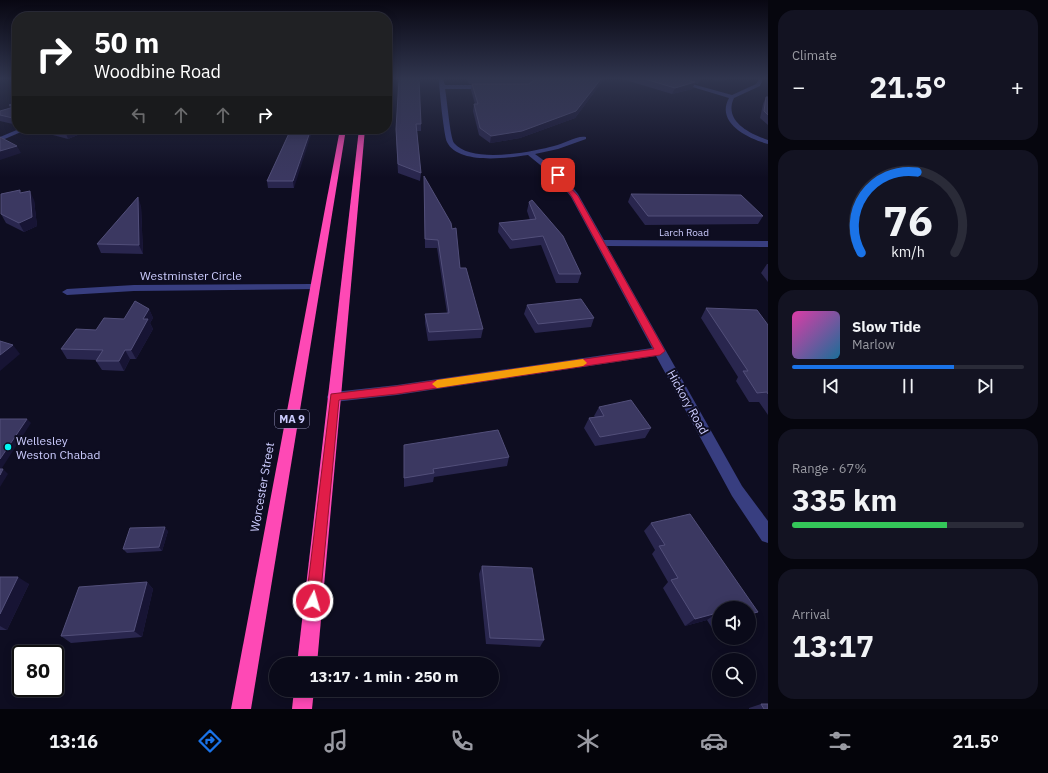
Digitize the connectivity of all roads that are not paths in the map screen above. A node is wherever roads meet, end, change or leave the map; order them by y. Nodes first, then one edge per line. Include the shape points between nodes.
1 (446, 112) edge
2 (730, 112) edge
3 (12, 134) edge
4 (342, 134) edge
5 (361, 134) edge
6 (584, 138) dead end
7 (0, 139) edge
8 (768, 142) edge
9 (529, 153) junction
10 (600, 243) junction
11 (768, 244) edge
12 (315, 287) junction
13 (67, 292) dead end
14 (660, 351) junction
15 (334, 397) junction
16 (768, 535) edge
17 (308, 657) edge
18 (303, 697) edge
19 (241, 709) edge
20 (302, 709) edge

1 - 9 street via 450,142 455,149 480,156
2 - 8 street via 734,124 745,134
3 - 7 street
4 - 12 highway, Worcester Street / MA 9
5 - 15 highway
6 - 9 street via 563,146
9 - 10 street, Hickory Road via 563,180 575,196
10 - 11 street, Larch Road
10 - 14 street, Hickory Road
12 - 13 street, Westminster Circle via 134,288
12 - 19 highway, Worcester Street / MA 9
14 - 15 street
14 - 16 street, Hickory Road via 737,492
15 - 17 highway
18 - 20 highway

